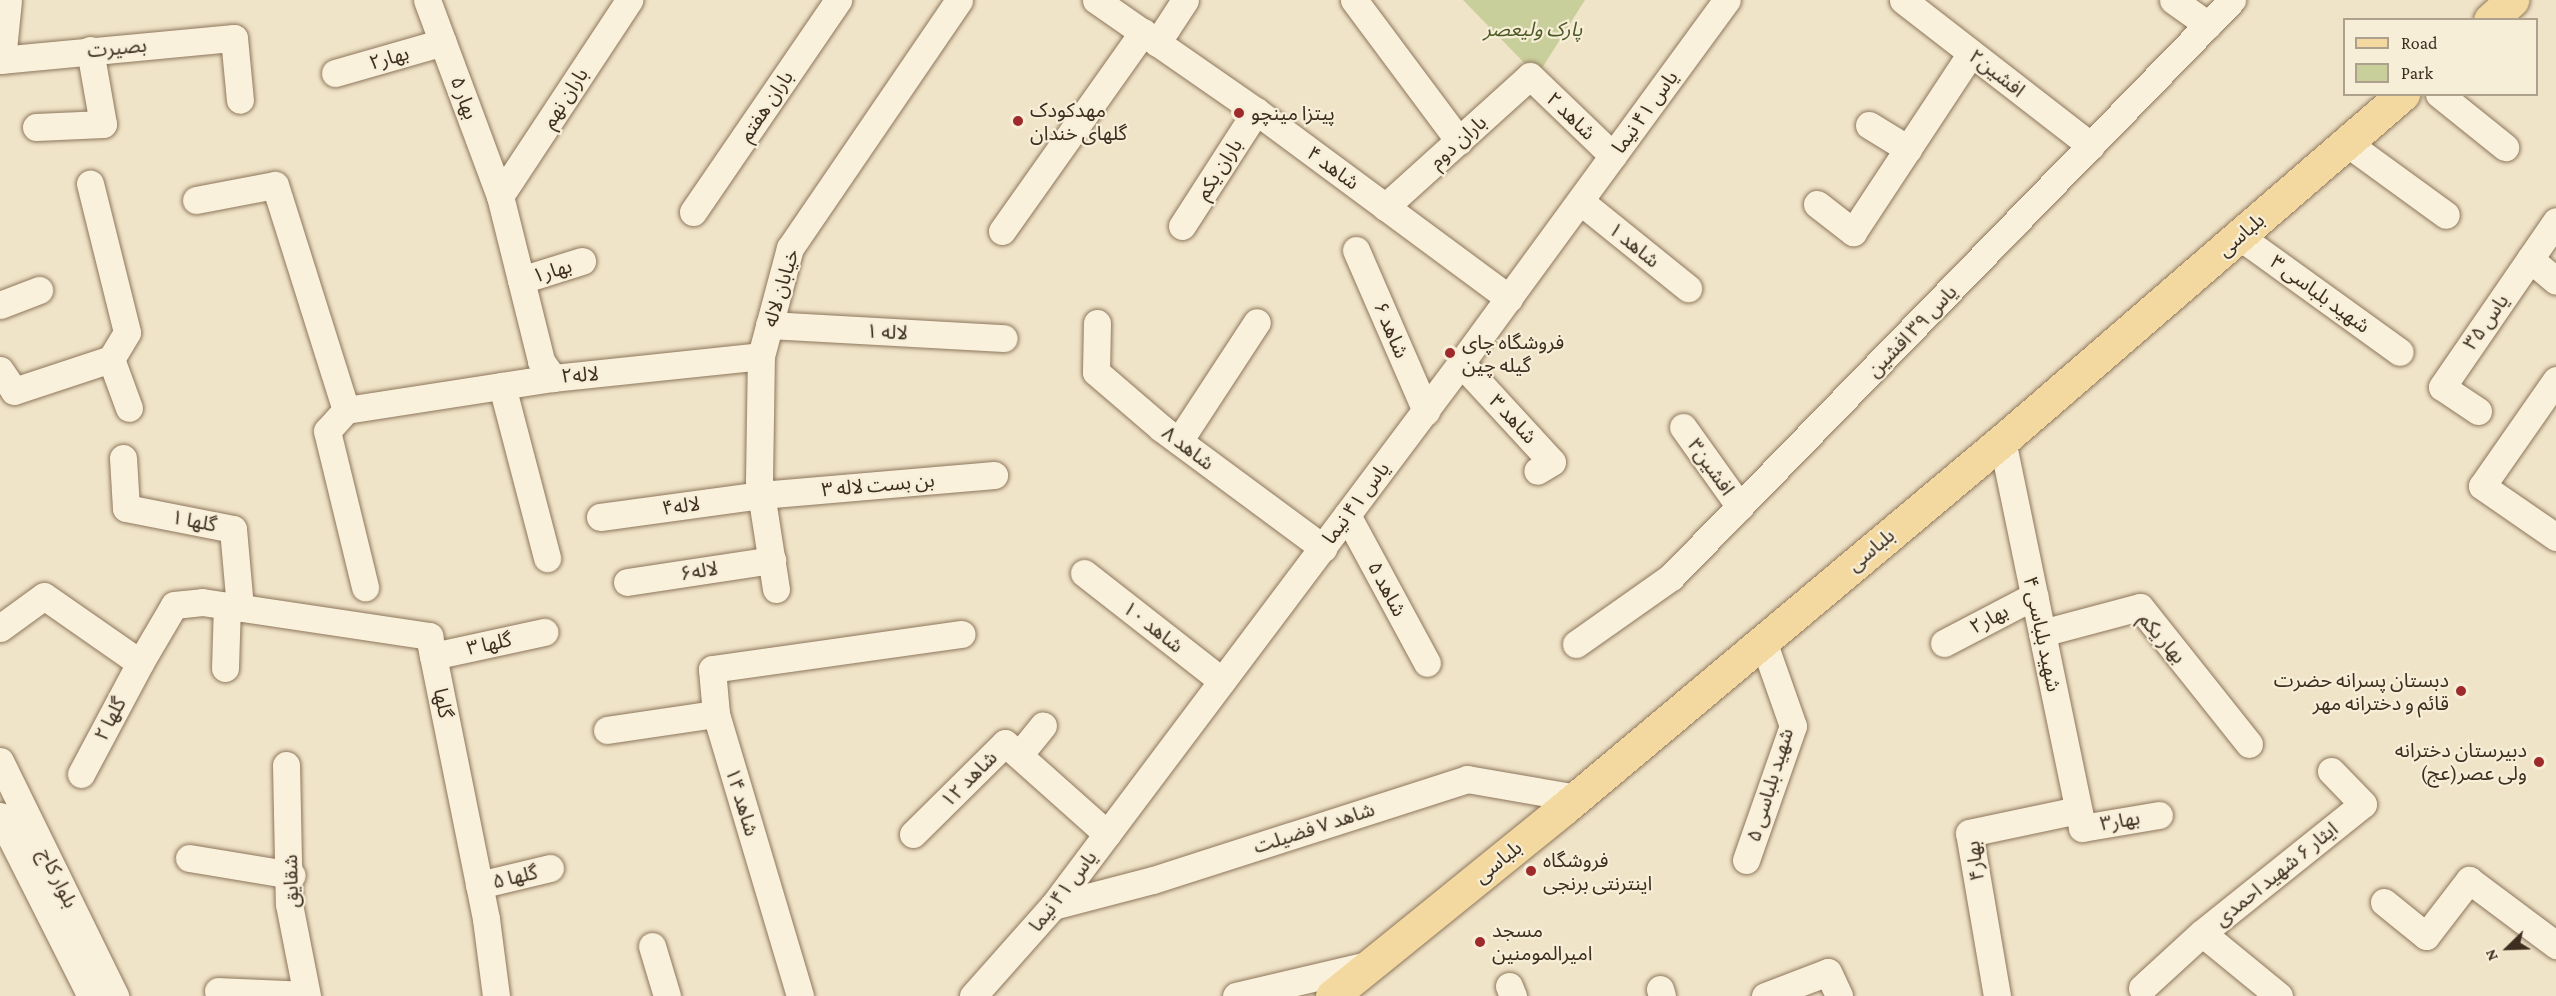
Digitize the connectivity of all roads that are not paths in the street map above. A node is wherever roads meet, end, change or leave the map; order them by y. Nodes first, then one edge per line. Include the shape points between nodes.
1 (8, 0) edge
2 (427, 0) edge
3 (629, 0) edge
4 (838, 0) edge
5 (958, 0) edge
6 (1096, 0) edge
7 (1185, 0) edge
8 (1354, 0) edge
9 (1727, 0) edge
10 (1904, 0) edge
11 (2173, 0) edge
12 (2232, 0) edge
13 (2512, 0) edge
14 (2492, 18) edge
15 (2208, 25) junction
16 (1150, 37) junction
17 (443, 42) junction
18 (90, 50) junction
19 (1971, 53) junction
20 (1, 60) edge
21 (335, 73) dead end
22 (1530, 76) joint
23 (2401, 96) edge
24 (2441, 96) edge
25 (240, 100) dead end
26 (1256, 111) junction
27 (1869, 124) dead end
28 (36, 127) dead end
29 (1459, 141) junction
30 (2347, 143) junction
31 (2091, 146) junction
32 (2505, 147) dead end
33 (1908, 149) junction
34 (1613, 156) junction
35 (90, 184) dead end
36 (500, 196) junction
37 (196, 200) dead end
38 (1580, 201) junction
39 (1817, 204) dead end
40 (1385, 207) junction
41 (693, 212) dead end
42 (2446, 215) dead end
43 (2556, 221) edge
44 (1182, 226) dead end
45 (1002, 231) dead end
46 (2239, 236) junction
47 (1356, 250) dead end
48 (2530, 259) junction
49 (582, 261) dead end
50 (521, 280) junction
51 (2556, 280) edge
52 (1688, 288) dead end
53 (39, 290) dead end
54 (1509, 298) junction
55 (0, 305) edge
56 (1257, 322) dead end
57 (1097, 323) dead end
58 (769, 325) junction
59 (1004, 338) dead end
60 (2400, 352) dead end
61 (761, 356) junction
62 (111, 359) junction
63 (1461, 363) junction
64 (0, 370) edge
65 (553, 378) junction
66 (2556, 380) edge
67 (502, 386) junction
68 (129, 408) dead end
69 (346, 410) junction
70 (1426, 411) junction
71 (2478, 411) dead end
72 (1683, 427) dead end
73 (2002, 440) junction
74 (1179, 441) junction
75 (123, 458) dead end
76 (1538, 471) dead end
77 (994, 475) dead end
78 (761, 495) junction
79 (1740, 507) junction
80 (1347, 515) junction
81 (600, 517) dead end
82 (2556, 537) edge
83 (1323, 548) junction
84 (547, 558) dead end
85 (772, 560) junction
86 (1084, 573) dead end
87 (627, 582) dead end
88 (365, 587) dead end
89 (776, 589) dead end
90 (2034, 596) junction
91 (223, 606) junction
92 (0, 628) edge
93 (544, 632) dead end
94 (2042, 633) junction
95 (962, 634) dead end
96 (1763, 641) junction
97 (1944, 643) dead end
98 (1576, 644) dead end
99 (433, 656) junction
100 (140, 663) junction
101 (1427, 663) dead end
102 (225, 668) dead end
103 (1222, 681) junction
104 (716, 714) junction
105 (1043, 725) dead end
106 (607, 730) dead end
107 (2249, 744) dead end
108 (1019, 755) junction
109 (0, 761) edge
110 (286, 765) dead end
111 (2331, 771) dead end
112 (81, 774) dead end
113 (1577, 798) junction
114 (2158, 814) dead end
115 (0, 816) edge
116 (2080, 819) junction
117 (913, 834) dead end
118 (1107, 834) junction
119 (189, 858) dead end
120 (1746, 860) dead end
121 (550, 868) dead end
122 (292, 875) junction
123 (479, 885) junction
124 (2384, 902) dead end
125 (1053, 906) junction
126 (2202, 933) junction
127 (2556, 945) edge
128 (652, 946) dead end
129 (1372, 963) junction
130 (1834, 984) edge
131 (2142, 988) dead end
132 (218, 991) dead end
133 (91, 996) edge
134 (115, 996) edge
135 (307, 996) edge
136 (496, 996) edge
137 (667, 996) edge
138 (800, 996) edge
139 (973, 996) edge
140 (1236, 996) edge
141 (1332, 996) edge
142 (1765, 996) edge
143 (1997, 996) edge
144 (2278, 996) edge

1 - 20 street
2 - 17 street, بهار ۵
3 - 36 street, باران نهم
4 - 41 street, باران هفتم
5 - 58 street, خیابان لاله via 790,248
6 - 16 street, شاهد ۴
7 - 16 street
8 - 29 street
9 - 34 street, یاس ۴۱ نیما
10 - 19 street, افشین۲
11 - 15 street
12 - 15 street, یاس ۳۹ افشین
13 - 14 main road
15 - 31 street, یاس ۳۹ افشین
16 - 26 street, شاهد ۴
16 - 45 street
17 - 21 street, بهار۲
17 - 36 street, بهار ۵
18 - 20 street, بصیرت
18 - 25 street, بصیرت via 234,38
18 - 28 street via 103,124
19 - 31 street, افشین۲
19 - 33 street
22 - 29 street, باران دوم
22 - 34 street, شاهد ۲
23 - 30 main road, بلباسی
24 - 32 street
26 - 40 street, شاهد ۴
26 - 44 street, باران یکم
27 - 33 street
29 - 40 street, باران دوم
30 - 42 street
30 - 46 main road, بلباسی
31 - 79 street, یاس ۳۹ افشین
33 - 39 street via 1854,232
34 - 38 street, یاس ۴۱ نیما
35 - 62 street via 127,332
36 - 50 street, لاله۲
37 - 69 street via 275,185
38 - 52 street, شاهد ۱
38 - 54 street, یاس ۴۱ نیما
40 - 54 street, شاهد ۴
43 - 48 street, یاس ۳۵
46 - 60 street, شهید بلباسی ۳
46 - 73 main road, بلباسی
47 - 70 street, شاهد ۶
48 - 51 street
48 - 71 street, یاس ۳۵ via 2442,387
49 - 50 street, بهار۱
50 - 65 street, لاله۲ via 541,361
53 - 55 street
54 - 63 street, یاس ۴۱ نیما
56 - 74 street
57 - 74 street, شاهد ۸ via 1096,372
58 - 59 street, لاله ۱
58 - 61 street, خیابان لاله
61 - 65 street, لاله۲
61 - 78 street, خیابان لاله
62 - 64 street via 14,391
62 - 68 street
63 - 70 street, یاس ۴۱ نیما
63 - 76 street, شاهد ۳ via 1552,462
65 - 67 street
66 - 82 street via 2482,486
67 - 69 street
67 - 84 street
69 - 88 street via 327,431
70 - 80 street, یاس ۴۱ نیما
72 - 79 street, افشین۳
73 - 90 street, شهید بلباسی ۴
73 - 96 main road, بلباسی
74 - 83 street, شاهد ۸
75 - 91 street, گلها ۱ via 126,508 233,529
77 - 78 street, بن بست لاله ۳
78 - 81 street, لاله۴
78 - 85 street, خیابان لاله
79 - 98 street, یاس ۳۹ افشین via 1671,577
80 - 83 street, یاس ۴۱ نیما
80 - 101 street, شاهد ۵
83 - 103 street, یاس ۴۱ نیما
85 - 87 street, لاله۶
85 - 89 street, خیابان لاله
86 - 103 street, شاهد ۱۰
90 - 94 street, شهید بلباسی ۴
90 - 97 street, بهار۲
91 - 99 street, گلها via 429,636
91 - 100 street, گلها ۲ via 174,604
91 - 102 street
92 - 100 street via 44,596
93 - 99 street, گلها ۳
94 - 107 street, بهار یکم via 2140,607
94 - 116 street, شهید بلباسی ۴
95 - 104 street, شاهد ۱۴ via 712,669
96 - 113 main road, بلباسی
96 - 120 street, شهید بلباسی ۵ via 1793,726
99 - 123 street, گلها
100 - 112 street, گلها ۲
103 - 118 street, یاس ۴۱ نیما
104 - 106 street
104 - 138 street, شاهد ۱۴
105 - 108 street
108 - 117 street, شاهد ۱۲ via 1005,743
108 - 118 street, شاهد ۱۲
109 - 134 street, بلوار کاج
110 - 122 street, شقایق
111 - 126 street, ایثار ۶ شهید احمدی via 2363,804
113 - 125 street, شاهد ۷ فضیلت via 1467,778 1153,880
113 - 129 main road, بلباسی
114 - 116 street, بهار۳
115 - 133 street, بلوار کاج
116 - 143 street, بهار۴ via 1969,833
118 - 125 street, یاس ۴۱ نیما
119 - 122 street
121 - 123 street, گلها ۵
122 - 135 street, شقایق via 289,904
123 - 136 street, گلها
124 - 127 street via 2426,936 2469,880
125 - 139 street, یاس ۴۱ نیما
126 - 131 street
126 - 144 street, ایثار ۶ شهید احمدی
128 - 137 street
129 - 140 street
129 - 141 main road, بلباسی
130 - 142 street
132 - 135 street

